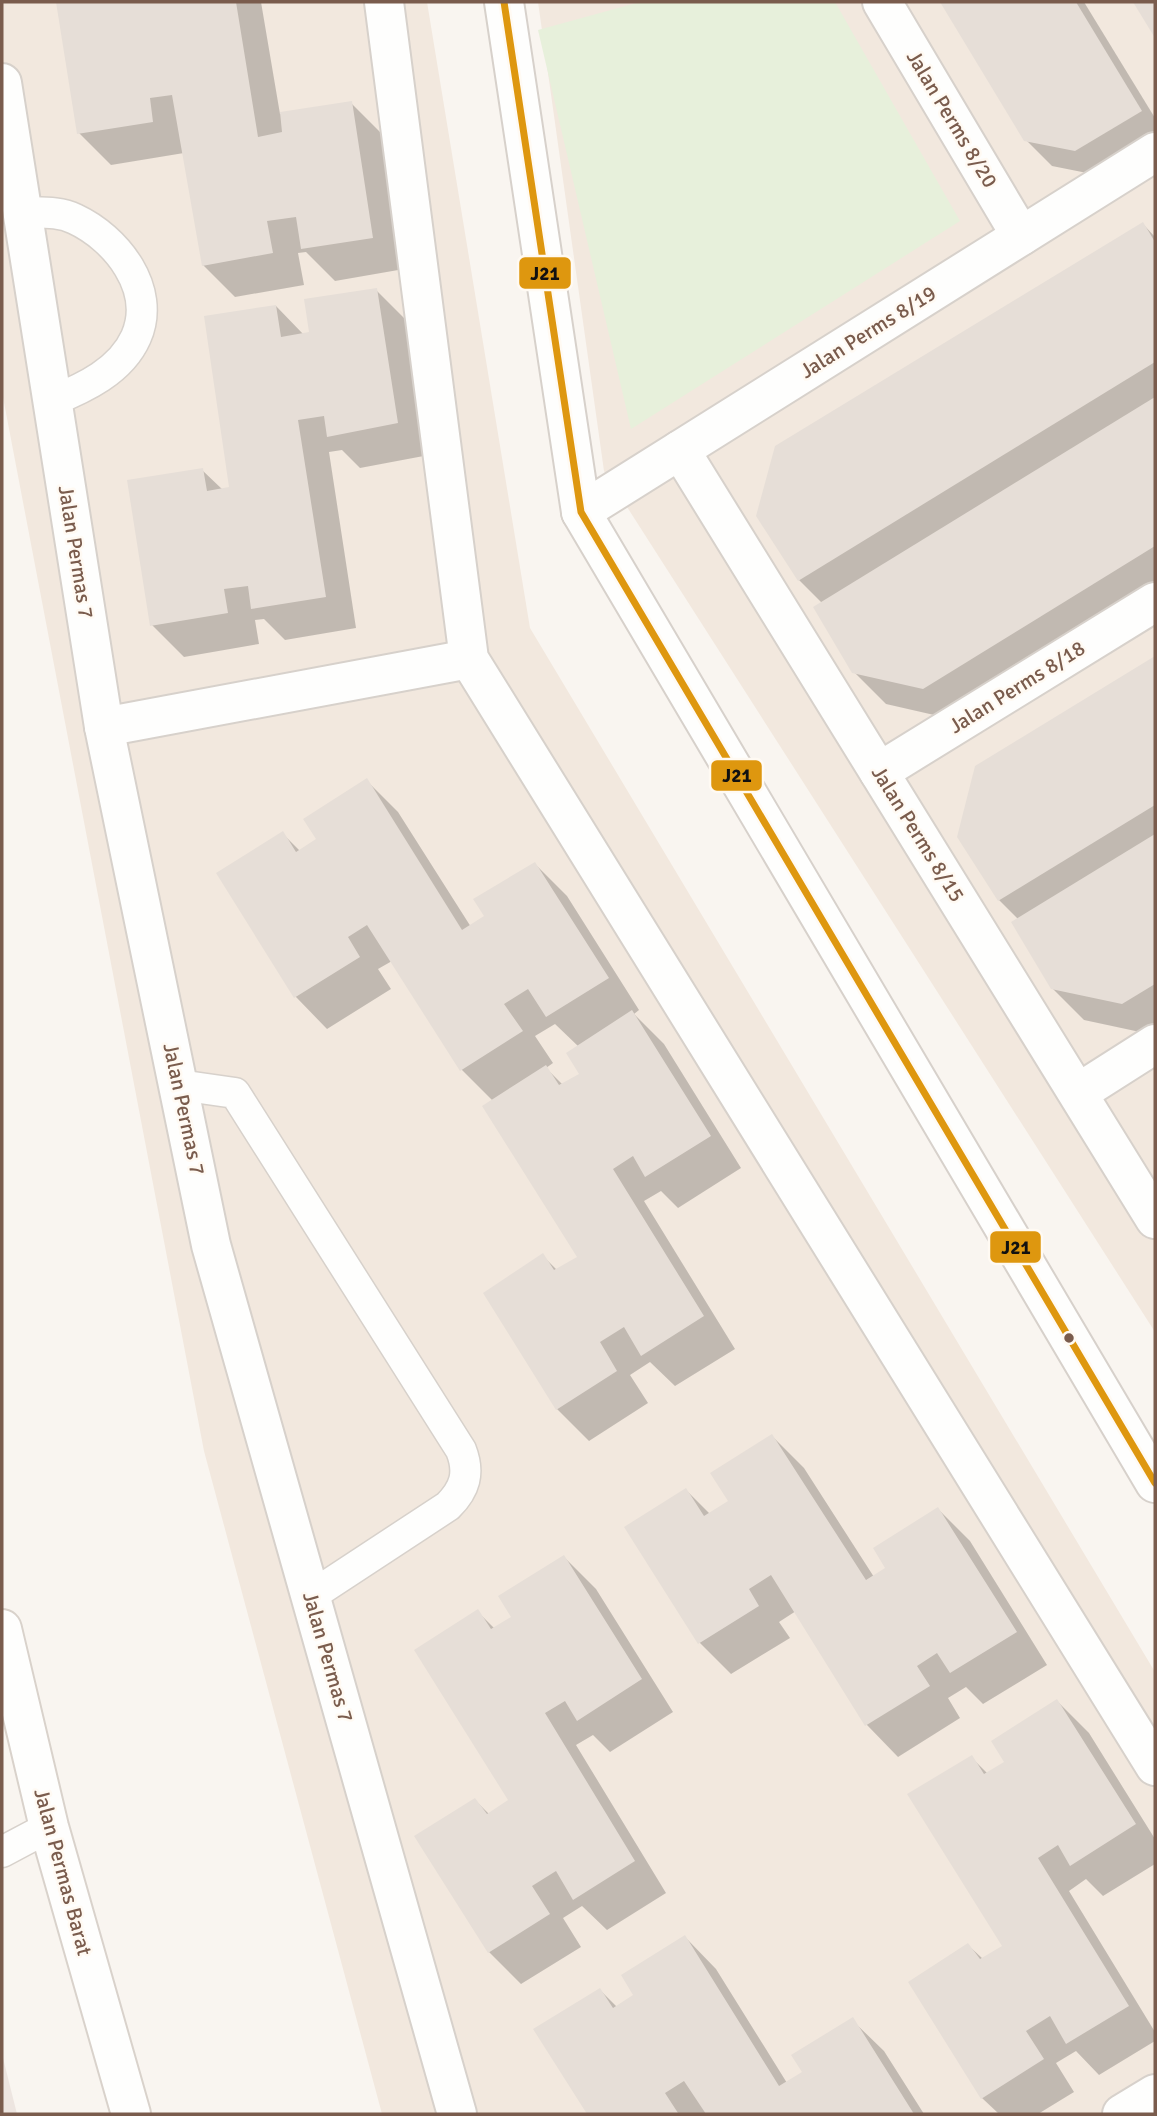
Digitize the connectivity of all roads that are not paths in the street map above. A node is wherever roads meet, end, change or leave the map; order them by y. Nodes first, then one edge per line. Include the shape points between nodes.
1 (383, 2) edge
2 (504, 2) edge
3 (882, 2) edge
4 (2, 83) edge
5 (1155, 152) edge
6 (22, 212) junction
7 (1021, 236) junction
8 (52, 401) junction
9 (680, 450) junction
10 (581, 512) junction
11 (1155, 602) edge
12 (469, 659) junction
13 (104, 727) junction
14 (879, 772) junction
15 (1155, 1044) edge
16 (179, 1085) junction
17 (1078, 1093) junction
18 (1155, 1219) edge
19 (1155, 1483) edge
20 (311, 1597) junction
21 (2, 1629) edge
22 (1155, 1766) edge
23 (49, 1827) junction
24 (2, 1852) edge
25 (1155, 2094) edge
26 (131, 2114) edge
27 (457, 2114) edge
28 (1122, 2114) edge

1 - 12 street
2 - 10 street
3 - 7 street, Jalan Perms 8/20
4 - 6 street, Jalan Permas 7
5 - 7 street, Jalan Perms 8/19
6 - 8 street, Jalan Permas 7
6 - 8 lane via 76,219 119,250 139,293 136,337 115,366 83,389
7 - 9 street, Jalan Perms 8/19
8 - 13 street, Jalan Permas 7
9 - 10 street, Jalan Perms 8/19
9 - 14 street, Jalan Perms 8/15
10 - 19 street
11 - 14 street, Jalan Perms 8/18
12 - 13 street
12 - 22 street
13 - 16 street, Jalan Permas 7
14 - 17 street, Jalan Perms 8/15
15 - 17 street
16 - 20 street, Jalan Permas 7 via 211,1245
16 - 20 lane via 235,1093 466,1464 463,1488 448,1506
17 - 18 street, Jalan Perms 8/15
20 - 27 street, Jalan Permas 7
21 - 23 street, Jalan Permas Barat
23 - 24 lane
23 - 26 street, Jalan Permas Barat
25 - 28 street

